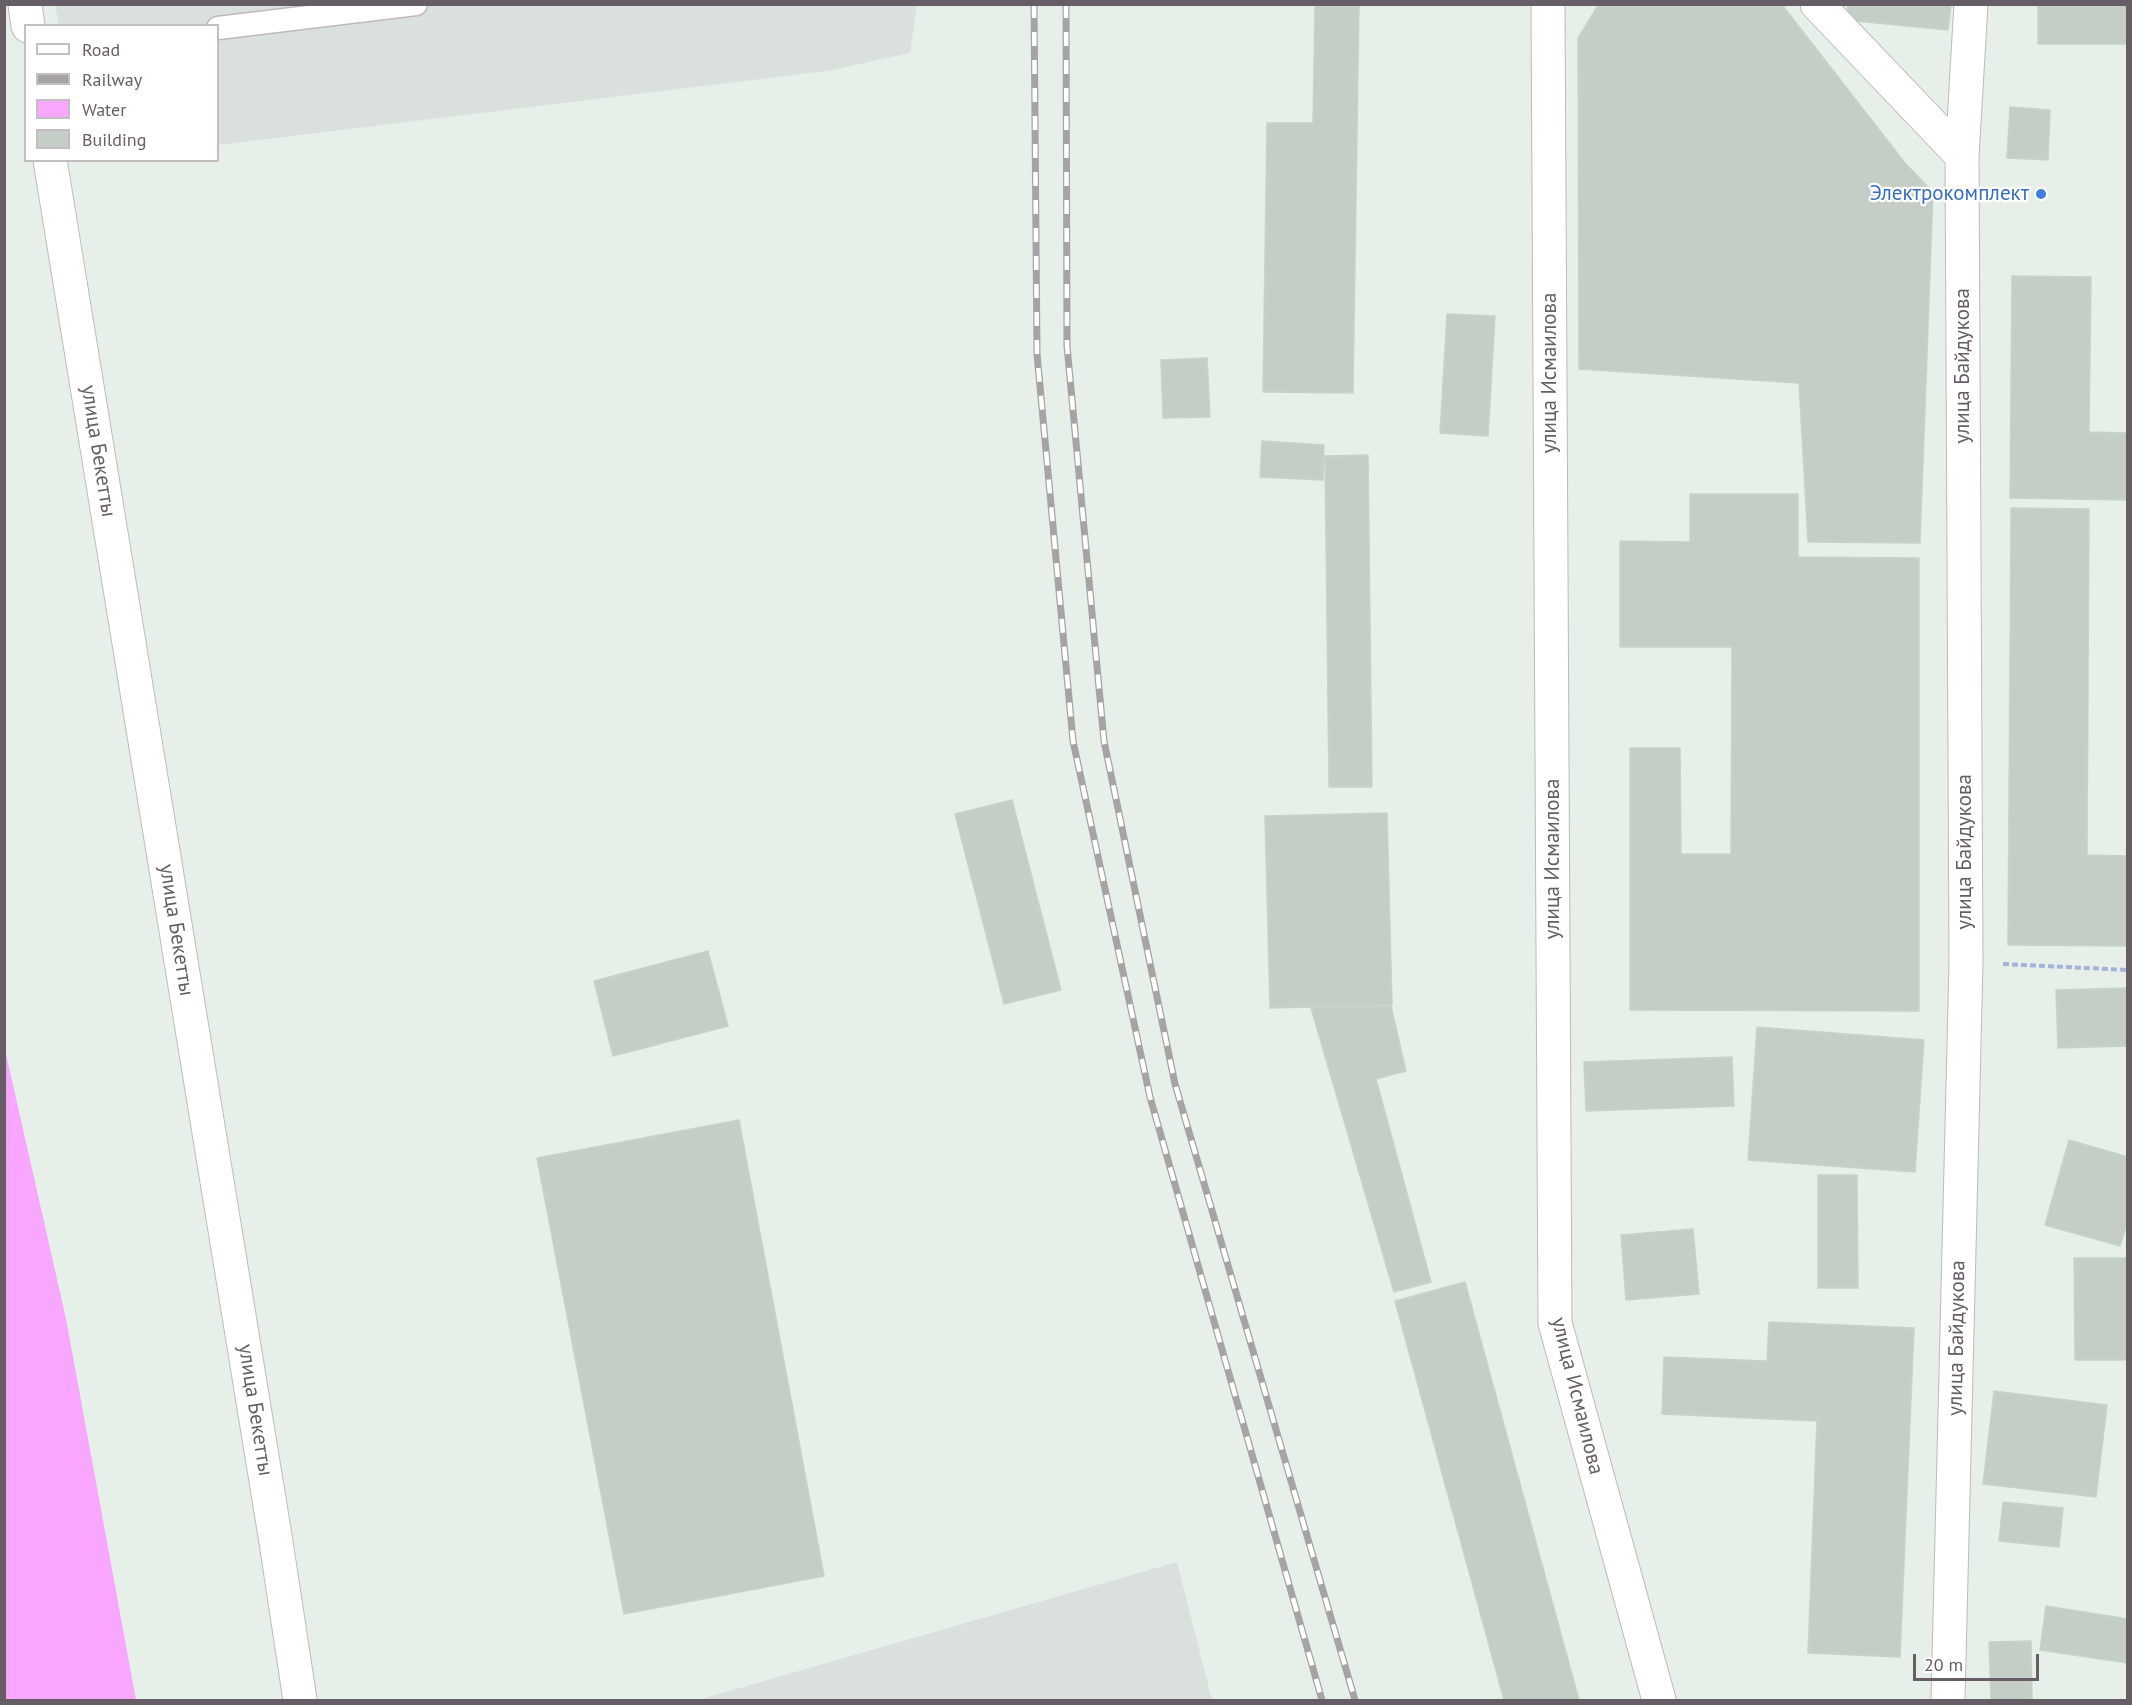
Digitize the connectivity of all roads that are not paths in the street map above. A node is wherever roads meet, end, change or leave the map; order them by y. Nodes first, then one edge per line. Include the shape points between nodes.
1 (24, 4) edge
2 (416, 4) edge
3 (1548, 4) edge
4 (1817, 4) edge
5 (1971, 4) edge
6 (28, 24) edge
7 (219, 28) edge
8 (1962, 156) junction
9 (50, 162) edge
10 (300, 1701) edge
11 (1659, 1701) edge
12 (1948, 1701) edge

1 - 6 street
2 - 7 lane
3 - 11 street, улица Исмаилова via 1555,1323
4 - 8 street
5 - 8 street, улица Байдукова
8 - 12 street, улица Байдукова via 1966,962
9 - 10 street, улица Бекетты

